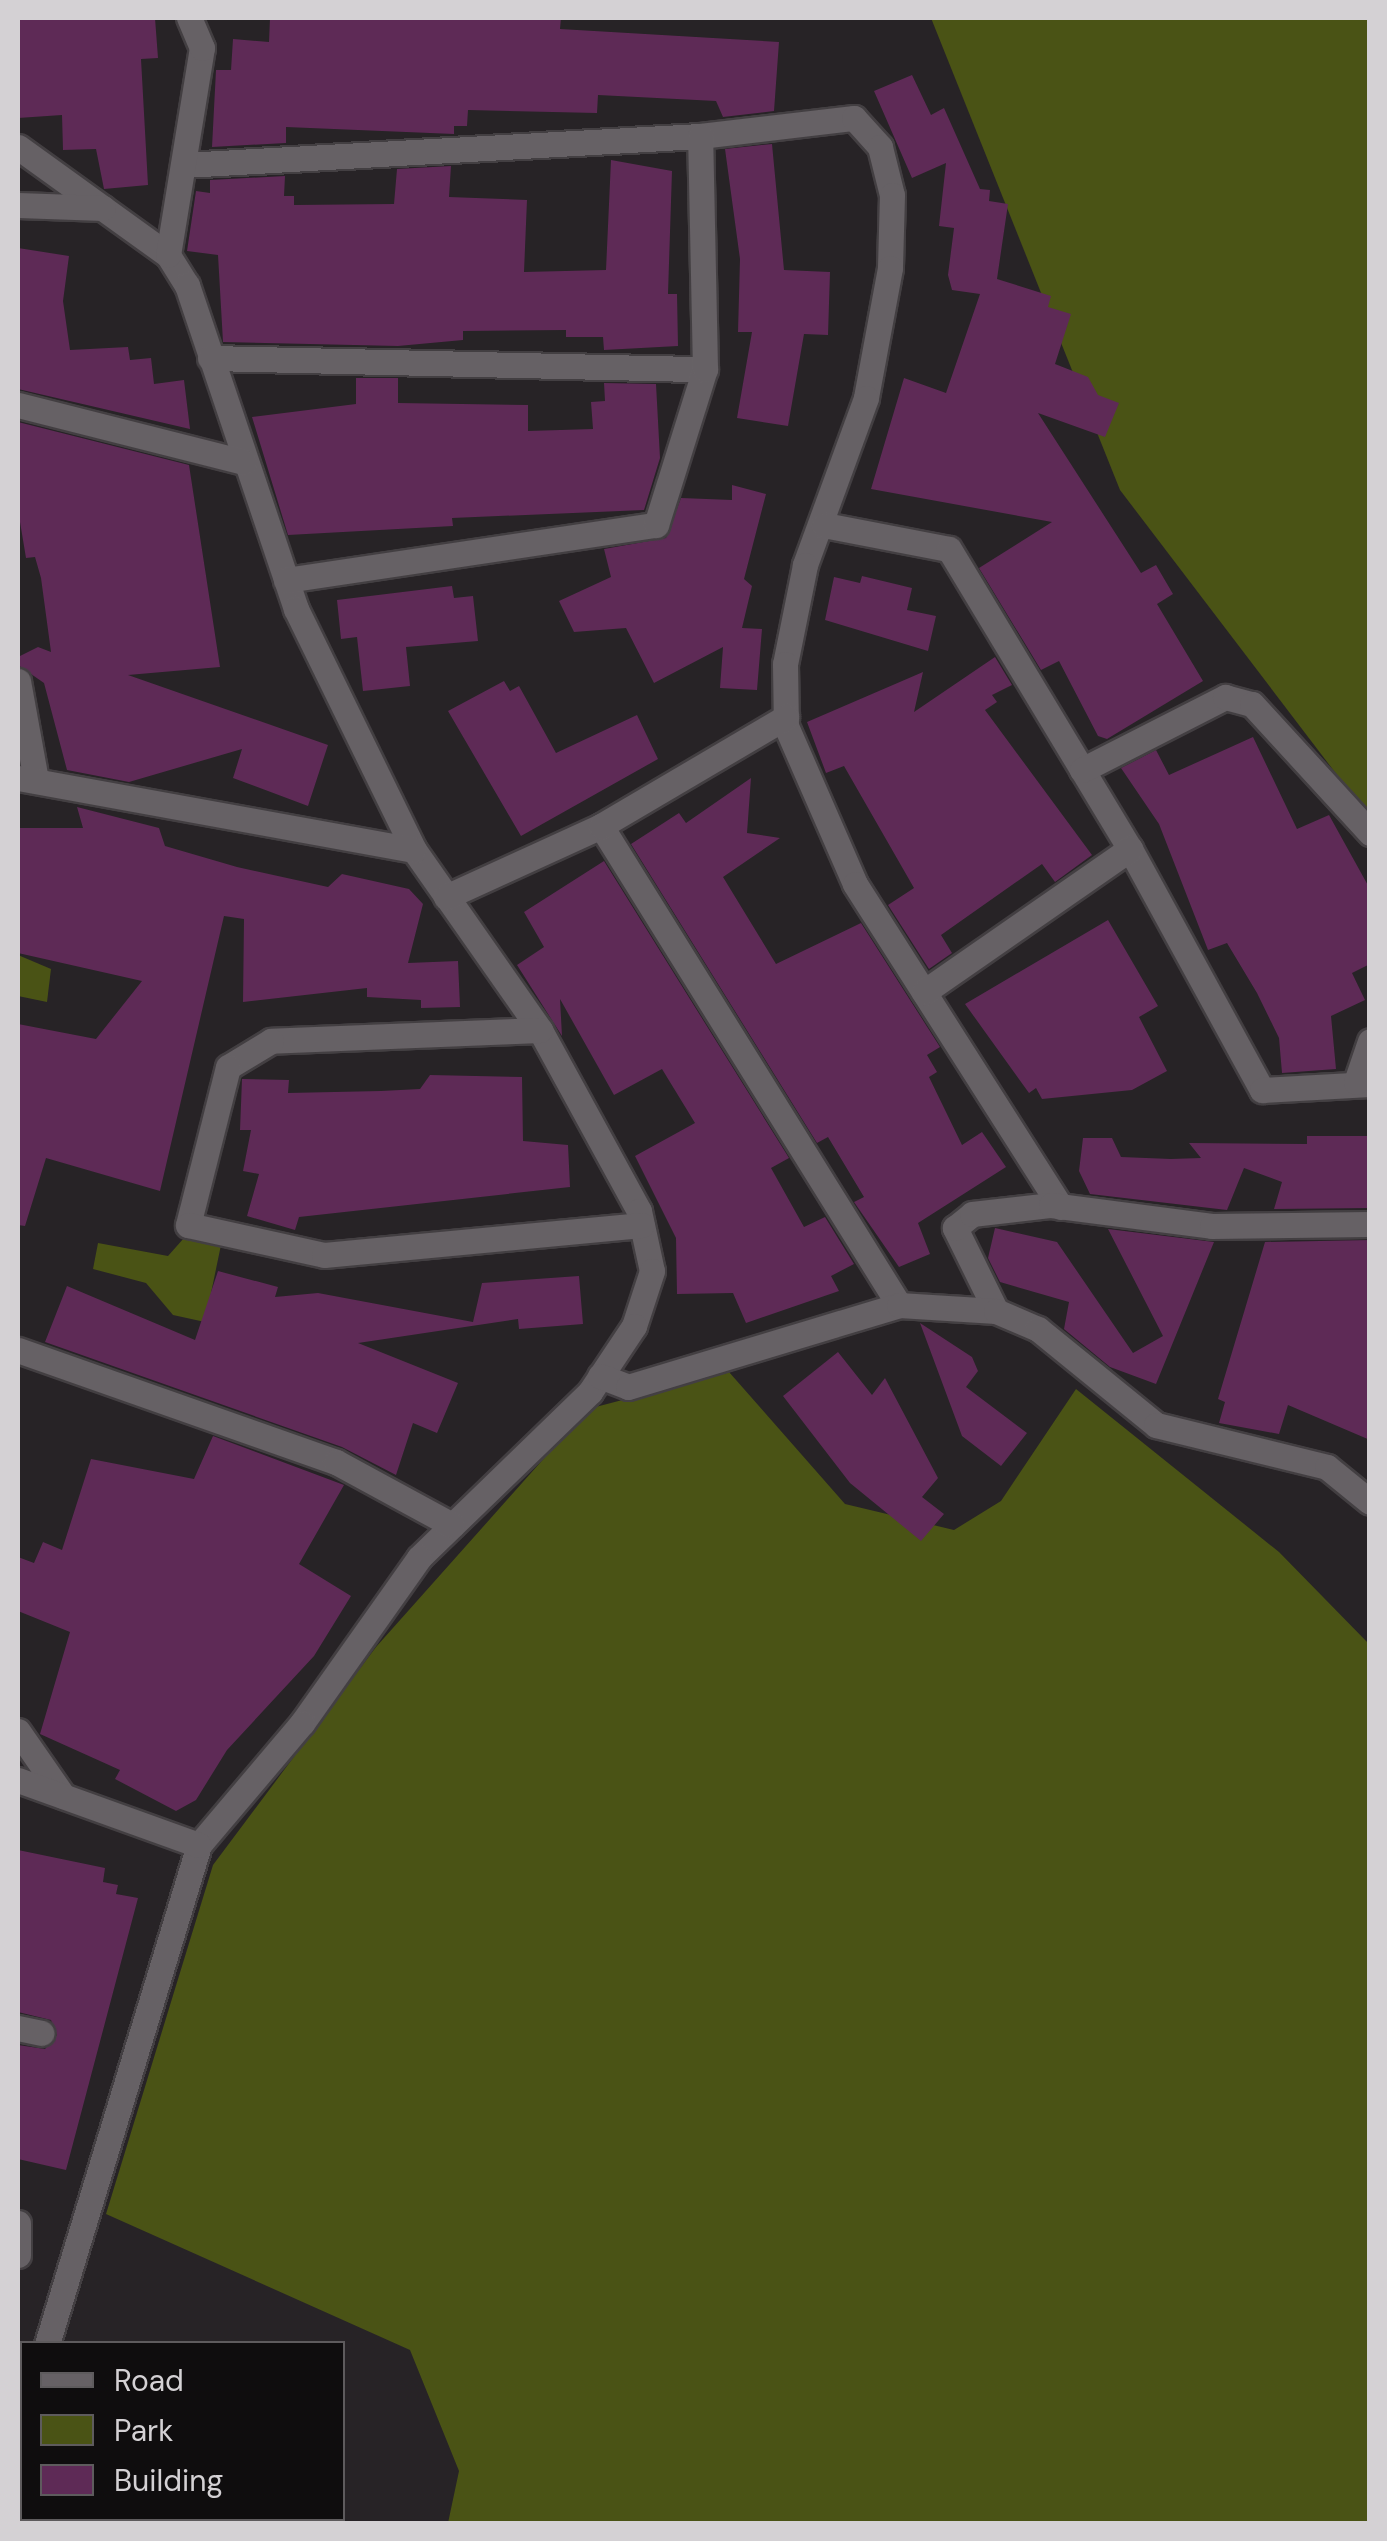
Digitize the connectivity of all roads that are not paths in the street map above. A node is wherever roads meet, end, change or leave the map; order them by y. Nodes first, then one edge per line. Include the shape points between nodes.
1 (189, 18) edge
2 (700, 136) junction
3 (18, 147) edge
4 (184, 164) junction
5 (18, 205) edge
6 (103, 208) junction
7 (168, 255) junction
8 (210, 358) junction
9 (705, 369) junction
10 (18, 405) edge
11 (244, 462) junction
12 (824, 526) junction
13 (286, 580) junction
14 (18, 681) edge
15 (786, 717) junction
16 (1082, 770) junction
17 (27, 779) edge
18 (601, 826) junction
19 (1370, 833) edge
20 (1130, 849) junction
21 (414, 850) junction
22 (446, 897) junction
23 (924, 992) junction
24 (540, 1030) junction
25 (1370, 1041) edge
26 (1363, 1083) edge
27 (1061, 1207) junction
28 (1370, 1224) edge
29 (642, 1225) junction
30 (899, 1305) junction
31 (996, 1311) junction
32 (18, 1350) edge
33 (600, 1376) junction
34 (1370, 1502) edge
35 (452, 1525) junction
36 (18, 1731) edge
37 (18, 1780) edge
38 (63, 1796) junction
39 (199, 1845) junction
40 (18, 2223) edge
41 (18, 2255) edge
42 (48, 2341) edge

1 - 4 street via 202,48
2 - 4 street
2 - 9 street
2 - 12 street via 854,118 880,147 892,195 890,268 866,398
3 - 6 street
4 - 7 street
5 - 6 street
6 - 7 street
7 - 8 street
8 - 9 street
8 - 11 street
9 - 13 street via 656,525
10 - 11 street
11 - 13 street
12 - 15 street via 805,565 788,648
12 - 16 street via 949,549
13 - 21 street
14 - 17 street
15 - 18 street
15 - 23 street via 855,884
16 - 19 street via 1226,697 1252,704
16 - 20 street
17 - 21 street
18 - 22 street
18 - 30 street
20 - 23 street
20 - 26 street via 1262,1090
21 - 22 street
22 - 24 street
23 - 27 street
24 - 29 street
24 - 29 street via 271,1041 228,1067 188,1225 324,1255
25 - 26 street
27 - 28 street via 1212,1226
27 - 31 street via 972,1214 955,1228
29 - 33 street via 652,1271 634,1326
30 - 31 street
30 - 33 street via 628,1387
31 - 34 street via 1038,1329 1156,1426 1327,1466
32 - 35 street via 336,1462
33 - 35 street
35 - 39 street
36 - 38 street
37 - 38 street
38 - 39 street
39 - 42 street
40 - 41 street

